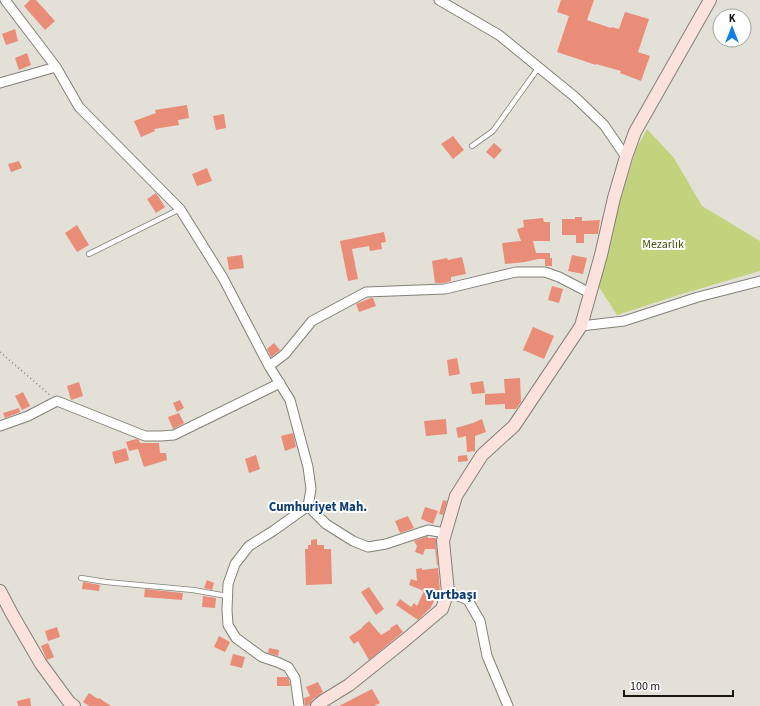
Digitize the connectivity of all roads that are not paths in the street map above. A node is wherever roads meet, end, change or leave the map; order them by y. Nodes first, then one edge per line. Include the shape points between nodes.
1 (5, 0) edge
2 (439, 0) edge
3 (710, 0) edge
4 (56, 67) junction
5 (539, 67) junction
6 (0, 83) edge
7 (472, 146) dead end
8 (626, 157) junction
9 (180, 209) junction
10 (89, 254) dead end
11 (760, 281) edge
12 (590, 293) junction
13 (581, 326) junction
14 (269, 366) junction
15 (280, 383) junction
16 (0, 426) edge
17 (308, 506) junction
18 (445, 533) junction
19 (81, 578) dead end
20 (0, 592) edge
21 (448, 592) junction
22 (227, 596) junction
23 (322, 704) edge
24 (72, 705) edge
25 (299, 706) edge
26 (508, 706) edge

1 - 4 street
2 - 5 street via 500,35
3 - 8 street via 635,132
4 - 6 street
4 - 9 street via 79,107
5 - 7 lane via 493,131
5 - 8 street via 604,125
8 - 12 street
9 - 10 lane
9 - 14 street via 223,278
11 - 13 street via 698,297 624,321
12 - 13 street
12 - 14 street via 545,272 516,272 445,288 366,292 312,321 285,354
13 - 18 street via 514,426 478,461 456,496
14 - 15 street
15 - 16 street via 174,435 145,436 57,401 28,416
15 - 17 street via 290,400 308,466 311,489
17 - 18 street via 326,524 368,547 386,544 428,530
17 - 22 street via 249,546 236,564 228,584
18 - 21 street via 443,541
19 - 22 lane
20 - 24 street via 41,664
21 - 23 street via 442,609
21 - 26 street via 468,600 480,621 487,656
22 - 25 street via 228,625 236,638 262,657 288,666 294,678

